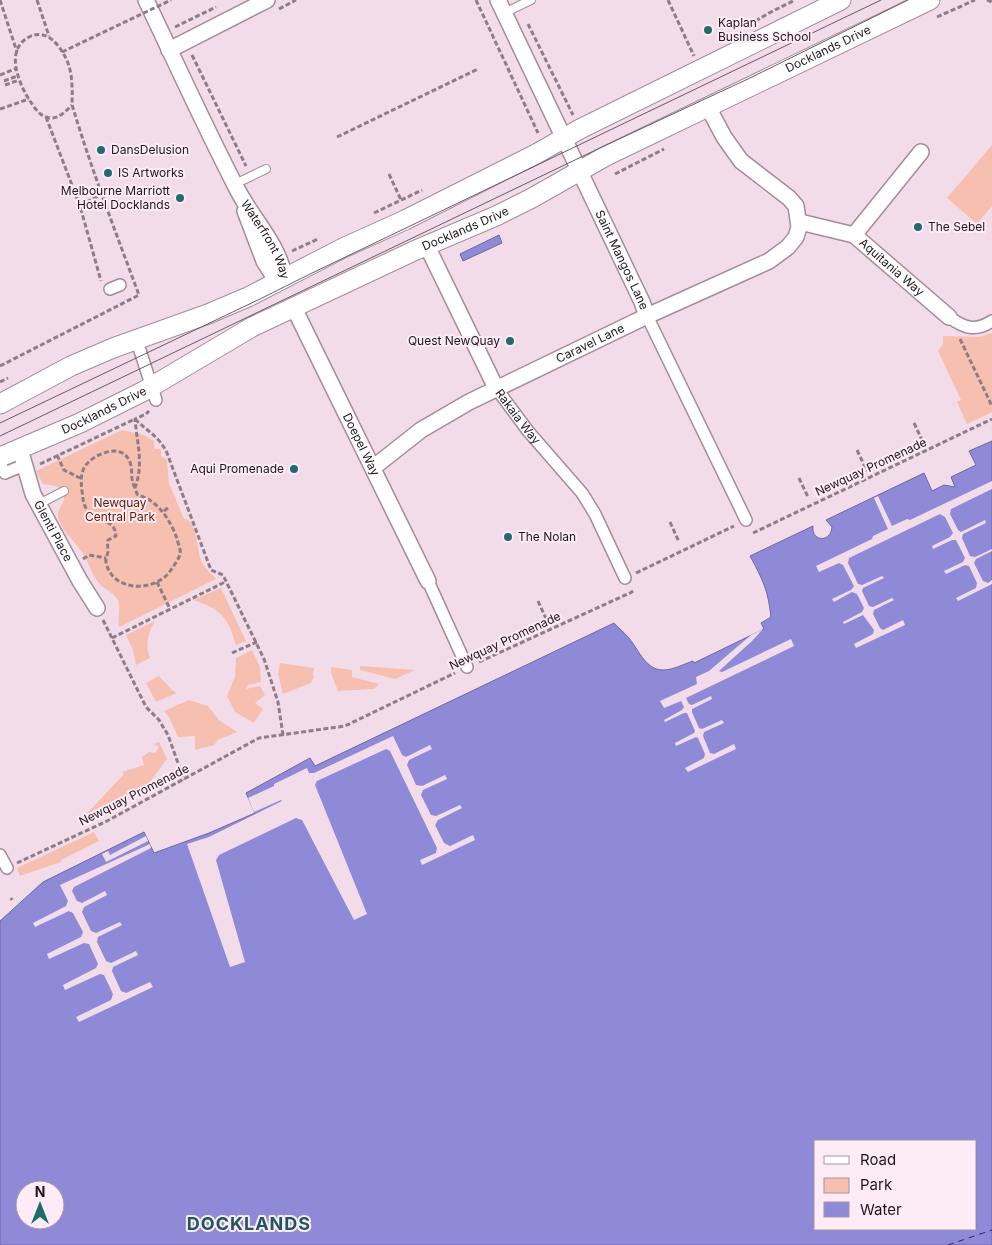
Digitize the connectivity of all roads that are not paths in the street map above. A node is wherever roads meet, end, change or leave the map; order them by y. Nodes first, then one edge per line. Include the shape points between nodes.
1 (146, 0) edge
2 (532, 0) edge
3 (841, 0) edge
4 (930, 0) edge
5 (273, 4) edge
6 (501, 6) edge
7 (169, 50) junction
8 (708, 107) junction
9 (563, 138) junction
10 (921, 152) dead end
11 (266, 169) dead end
12 (579, 172) junction
13 (236, 187) junction
14 (800, 222) junction
15 (854, 235) junction
16 (427, 246) junction
17 (281, 280) junction
18 (294, 308) junction
19 (647, 316) junction
20 (949, 317) joint
21 (992, 321) edge
22 (136, 338) junction
23 (496, 388) junction
24 (154, 393) junction
25 (0, 404) edge
26 (0, 457) edge
27 (23, 462) junction
28 (0, 464) edge
29 (374, 467) junction
30 (64, 491) dead end
31 (39, 504) junction
32 (746, 520) road end
33 (625, 578) road end
34 (428, 581) joint
35 (97, 608) road end
36 (467, 667) road end
37 (0, 855) edge
38 (7, 868) road end

1 - 7 street, Waterfront Way
2 - 6 lane via 520,6
3 - 9 street
4 - 8 street, Docklands Drive
5 - 7 street
6 - 9 street, Saint Mangos Lane
7 - 13 street, Waterfront Way
8 - 12 street, Docklands Drive
8 - 14 street via 734,153 750,170 793,202
9 - 12 street, Saint Mangos Lane
9 - 17 street
10 - 15 street
11 - 13 lane
12 - 16 street, Docklands Drive via 518,205
12 - 19 street, Saint Mangos Lane
13 - 17 street, Waterfront Way via 264,261
14 - 15 street, Aquitania Way
14 - 19 street, Caravel Lane via 793,242 775,258
15 - 20 street, Aquitania Way
16 - 18 street, Docklands Drive
16 - 23 street, Rakaia Way
17 - 18 street, Waterfront Way
17 - 22 street via 218,310
18 - 24 street, Docklands Drive via 242,332
18 - 29 street, Doepel Way
19 - 23 street, Caravel Lane
19 - 32 street, Saint Mangos Lane
20 - 21 street via 966,328
22 - 24 street
22 - 25 street via 71,366
23 - 29 street, Caravel Lane via 421,430
23 - 33 street, Rakaia Way via 582,493
24 - 27 street, Docklands Drive via 80,423
26 - 27 street, Docklands Drive
27 - 28 street via 4,473
27 - 31 street, Glenti Place
29 - 34 street, Doepel Way
30 - 31 lane
31 - 35 street, Glenti Place
34 - 36 street
37 - 38 street

